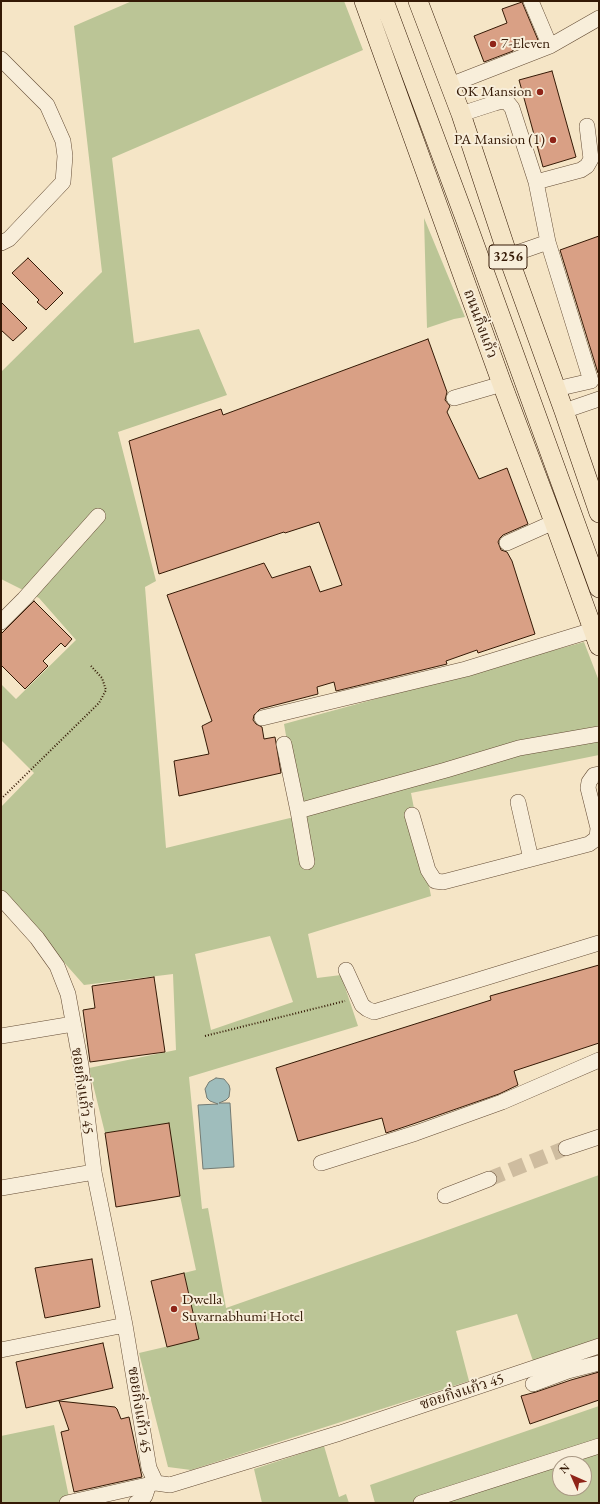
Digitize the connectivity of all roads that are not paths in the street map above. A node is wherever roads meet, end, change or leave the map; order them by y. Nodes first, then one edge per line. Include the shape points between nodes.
1 (364, 1) edge
2 (384, 1) edge
3 (418, 1) edge
4 (531, 1) edge
5 (599, 18) edge
6 (550, 46) junction
7 (1, 59) edge
8 (450, 85) junction
9 (461, 114) junction
10 (587, 126) dead end
11 (536, 182) junction
12 (548, 242) junction
13 (1, 243) edge
14 (508, 256) junction
15 (502, 384) junction
16 (556, 388) junction
17 (454, 398) dead end
18 (599, 399) edge
19 (564, 410) junction
20 (599, 513) edge
21 (98, 516) dead end
22 (554, 522) junction
23 (507, 543) dead end
24 (599, 588) edge
25 (1, 622) edge
26 (596, 638) edge
27 (262, 718) dead end
28 (599, 734) edge
29 (284, 744) dead end
30 (599, 774) edge
31 (518, 802) dead end
32 (298, 811) junction
33 (412, 815) dead end
34 (531, 859) junction
35 (307, 862) dead end
36 (1, 898) edge
37 (599, 943) edge
38 (346, 970) dead end
39 (72, 1024) junction
40 (1, 1036) edge
41 (599, 1060) edge
42 (599, 1137) edge
43 (566, 1148) tunnel mouth
44 (321, 1163) dead end
45 (94, 1172) junction
46 (489, 1179) tunnel mouth
47 (1, 1188) edge
48 (446, 1196) dead end
49 (125, 1325) junction
50 (599, 1346) edge
51 (1, 1350) edge
52 (599, 1363) edge
53 (565, 1364) junction
54 (533, 1384) dead end
55 (599, 1446) edge
56 (153, 1483) junction
57 (67, 1503) edge
58 (136, 1503) edge
59 (422, 1503) edge

1 - 15 main road, ถนนกิ่งแก้ว
2 - 24 main road, ถนนกิ่งแก้ว / 3256
3 - 8 main road, 3256
4 - 6 street
5 - 6 street
6 - 8 street
7 - 13 street via 47,105 63,141 65,156 63,182 9,239
8 - 9 main road, 3256
9 - 11 street via 503,101 508,104 512,108
9 - 14 main road, 3256
10 - 11 street via 591,159 587,166 581,170
11 - 12 street
12 - 14 street
12 - 16 street via 591,381
14 - 16 main road, 3256
15 - 17 street
15 - 22 main road, ถนนกิ่งแก้ว
16 - 19 main road, 3256
18 - 19 street
19 - 20 main road, 3256
21 - 25 street
22 - 23 street
22 - 26 main road, ถนนกิ่งแก้ว
26 - 27 street
28 - 32 street via 519,748
29 - 32 street
30 - 34 street via 594,775 588,788 598,828 597,838 589,844
31 - 34 street
32 - 35 street
33 - 34 street via 428,870 435,881 443,882
36 - 39 street, ซอยกิ่งแก้ว 45 via 37,938 57,966 68,994
37 - 38 street via 374,1012 362,1005
39 - 40 street
39 - 45 street, ซอยกิ่งแก้ว 45 via 81,1065
41 - 44 street via 502,1102
42 - 43 street
45 - 47 street
45 - 49 street, ซอยกิ่งแก้ว 45
46 - 48 street
49 - 51 street
49 - 56 street, ซอยกิ่งแก้ว 45
50 - 53 street, ซอยกิ่งแก้ว 45
52 - 53 street
53 - 54 street
53 - 56 street, ซอยกิ่งแก้ว 45 via 185,1481 170,1485
55 - 59 street
56 - 57 street
56 - 58 street via 145,1496

